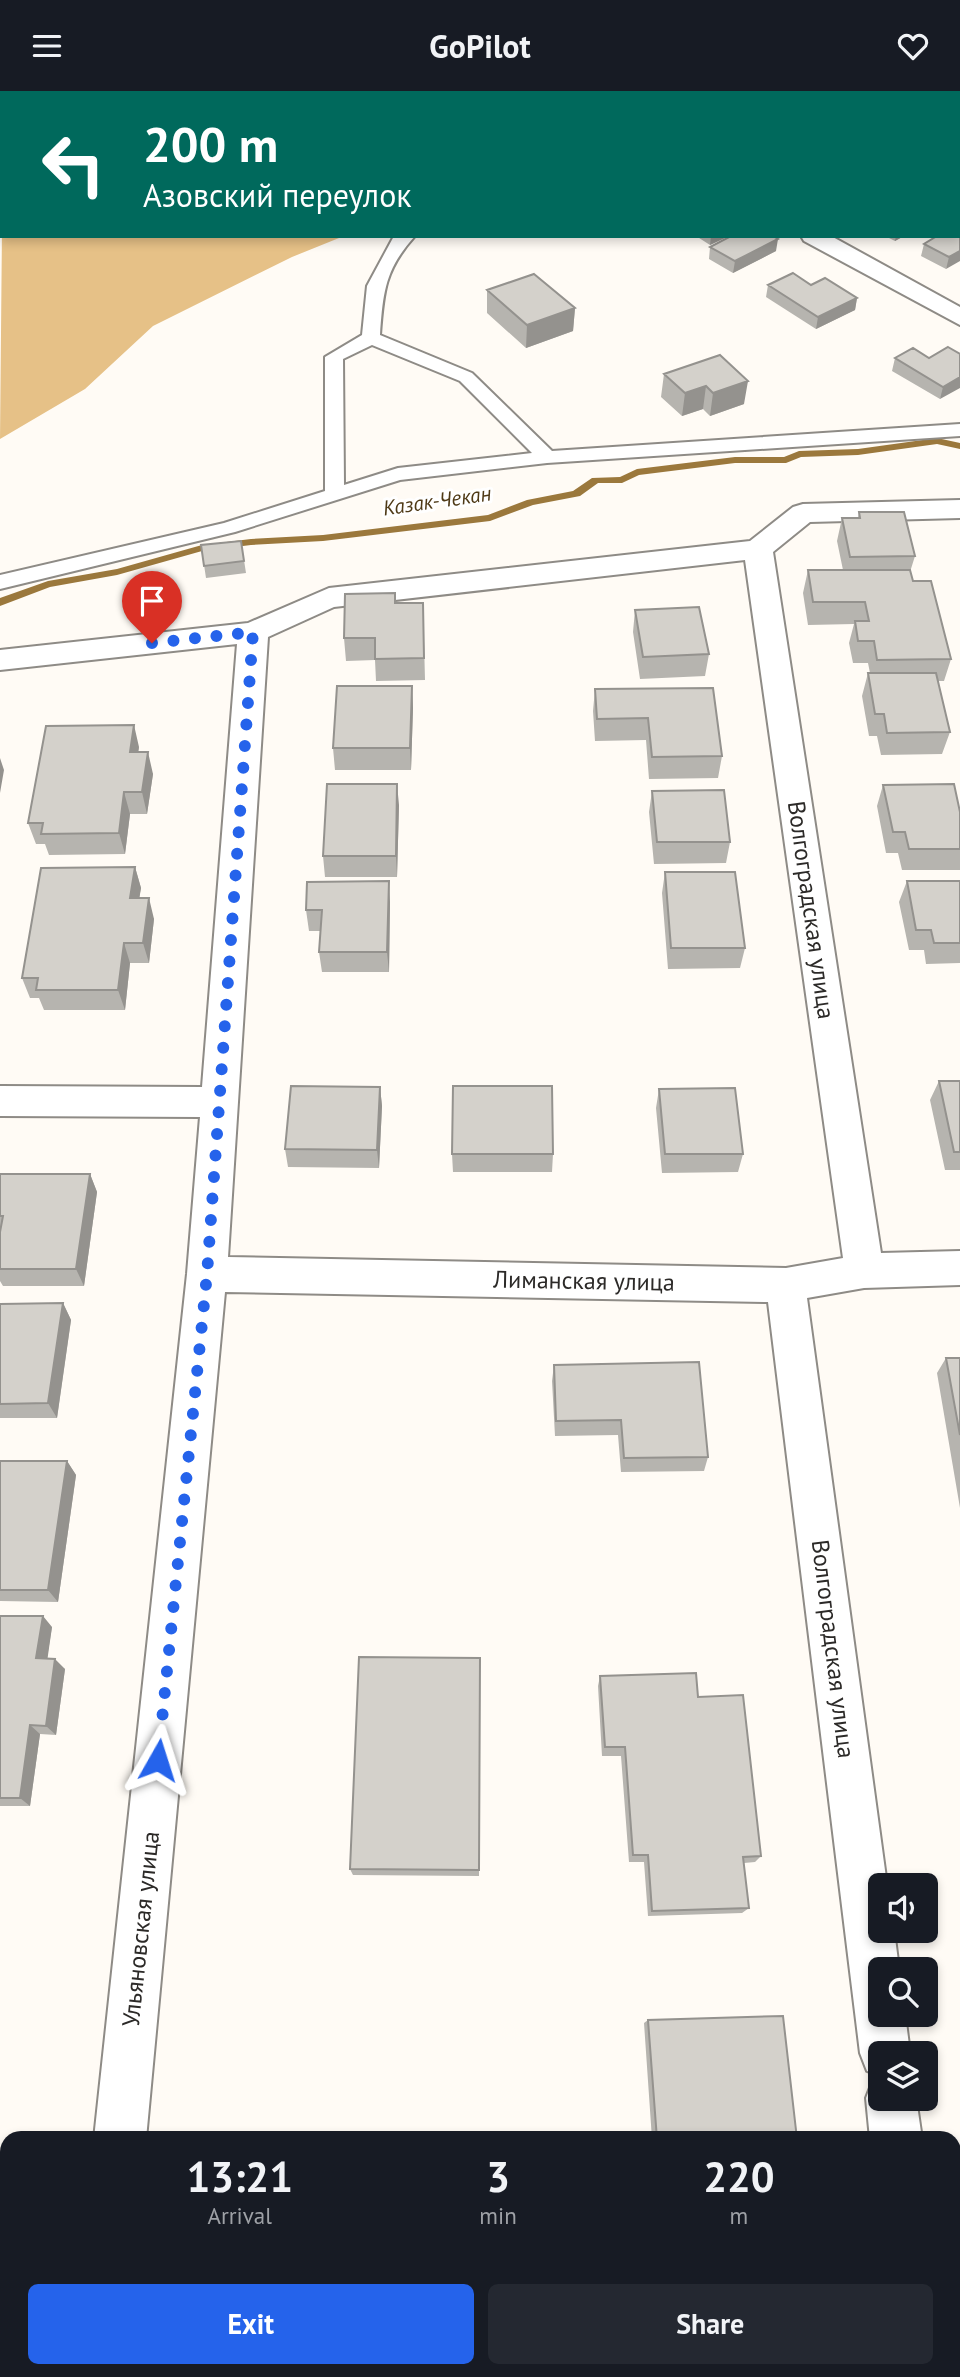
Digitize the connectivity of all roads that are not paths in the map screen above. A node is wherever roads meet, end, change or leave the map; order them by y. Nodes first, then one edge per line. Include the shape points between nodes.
1 (404, 238) edge
2 (817, 238) edge
3 (960, 317) edge
4 (370, 338) junction
5 (960, 430) edge
6 (547, 457) junction
7 (335, 494) junction
8 (960, 509) edge
9 (758, 549) junction
10 (0, 582) edge
11 (253, 632) junction
12 (0, 660) edge
13 (0, 1101) edge
14 (219, 1102) junction
15 (960, 1268) edge
16 (864, 1271) junction
17 (207, 1274) junction
18 (786, 1285) junction
19 (873, 1957) edge
20 (893, 2111) edge
21 (121, 2131) edge
22 (895, 2131) edge

1 - 4 lane via 375,286
2 - 3 street
4 - 6 lane via 466,377
4 - 7 lane via 334,357
5 - 6 lane
6 - 7 lane via 398,474
7 - 10 lane via 228,528
8 - 9 street via 803,513
9 - 11 street via 328,597
9 - 16 street, Волгоградская улица
11 - 12 street
11 - 14 street, Ульяновская улица
13 - 14 street
14 - 17 street, Ульяновская улица
15 - 16 street, Лиманская улица
16 - 18 street, Лиманская улица
17 - 18 street, Лиманская улица
17 - 21 street, Ульяновская улица
18 - 19 street, Волгоградская улица
20 - 22 street

